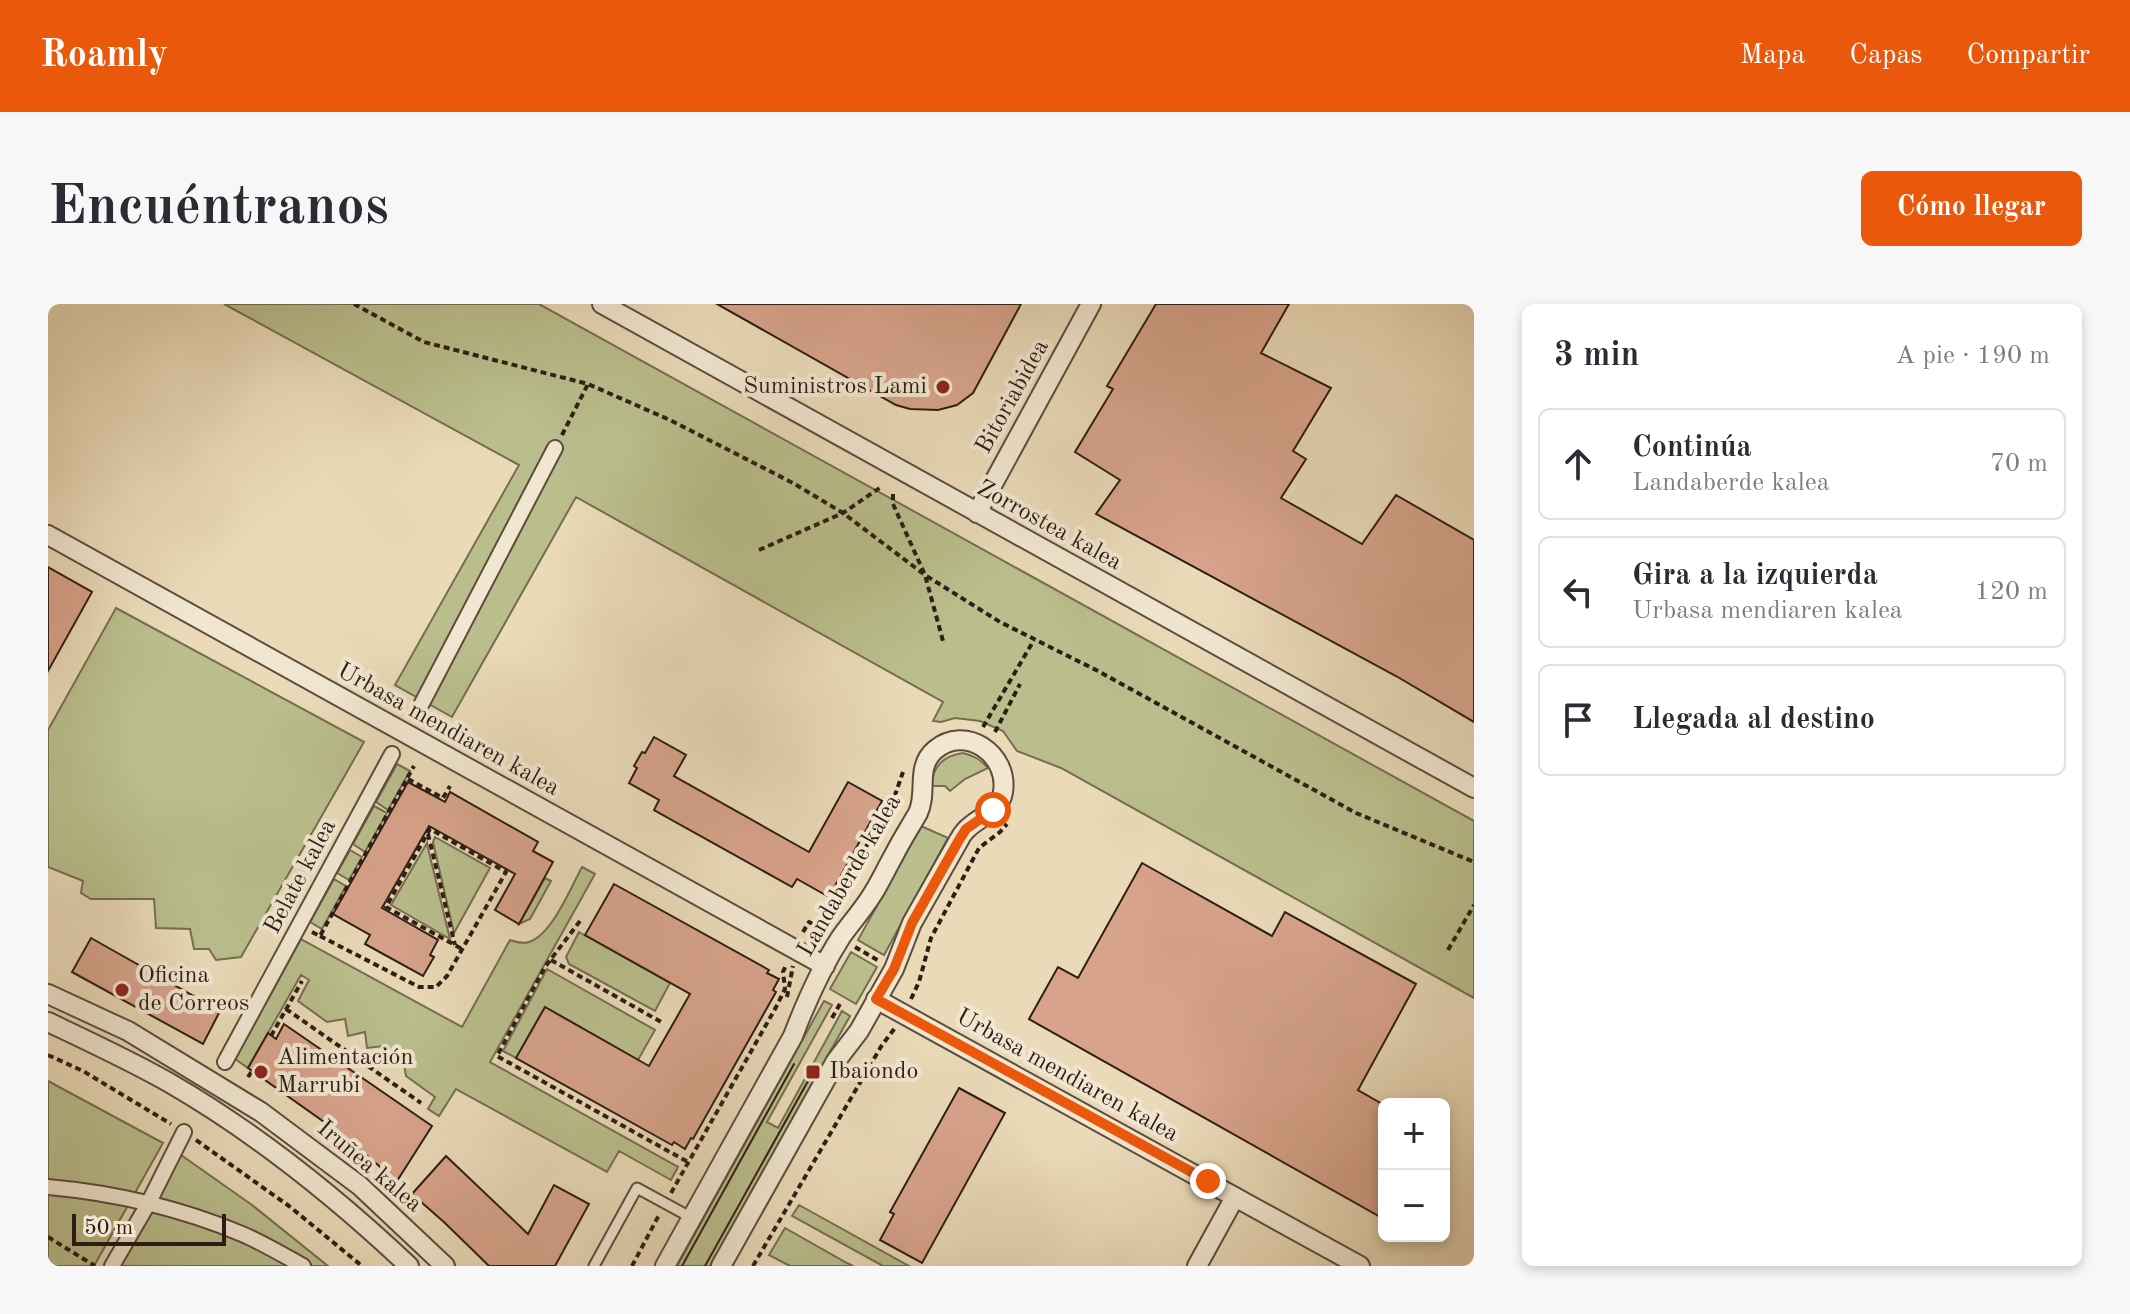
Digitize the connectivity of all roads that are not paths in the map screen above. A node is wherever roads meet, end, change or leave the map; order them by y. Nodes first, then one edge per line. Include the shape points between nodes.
1 (602, 304) edge
2 (1091, 304) edge
3 (555, 448) road end
4 (977, 513) junction
5 (48, 535) edge
6 (419, 709) dead end
7 (392, 754) dead end
8 (1474, 788) edge
9 (825, 966) junction
10 (48, 994) edge
11 (876, 999) junction
12 (48, 1022) edge
13 (225, 1062) dead end
14 (184, 1132) road end
15 (48, 1187) edge
16 (1235, 1197) junction
17 (148, 1204) junction
18 (692, 1218) junction
19 (112, 1266) edge
20 (303, 1266) edge
21 (409, 1266) edge
22 (445, 1266) edge
23 (594, 1266) edge
24 (665, 1266) edge
25 (721, 1266) edge
26 (1197, 1266) edge
27 (1360, 1266) edge

1 - 4 street, Zorrostea kalea
2 - 4 street, Bitoriabidea
3 - 6 street
4 - 8 street, Zorrostea kalea
5 - 9 street, Urbasa mendiaren kalea
7 - 13 street, Belate kalea
9 - 11 street, Landaberde kalea via 918,812 928,758 957,741 984,748 999,763 1003,793 993,810 959,840
9 - 18 street, Landaberde kalea via 793,1036
10 - 22 street, Iruñea kalea via 128,1031 261,1112 360,1186
11 - 16 street, Urbasa mendiaren kalea
11 - 25 street, Landaberde kalea
12 - 21 street, Iruñea kalea via 168,1082 252,1136
14 - 17 street
15 - 17 street
16 - 26 street
16 - 27 street, Urbasa mendiaren kalea
17 - 19 street
17 - 20 street via 245,1235
18 - 23 lane via 637,1188
18 - 24 street, Landaberde kalea

